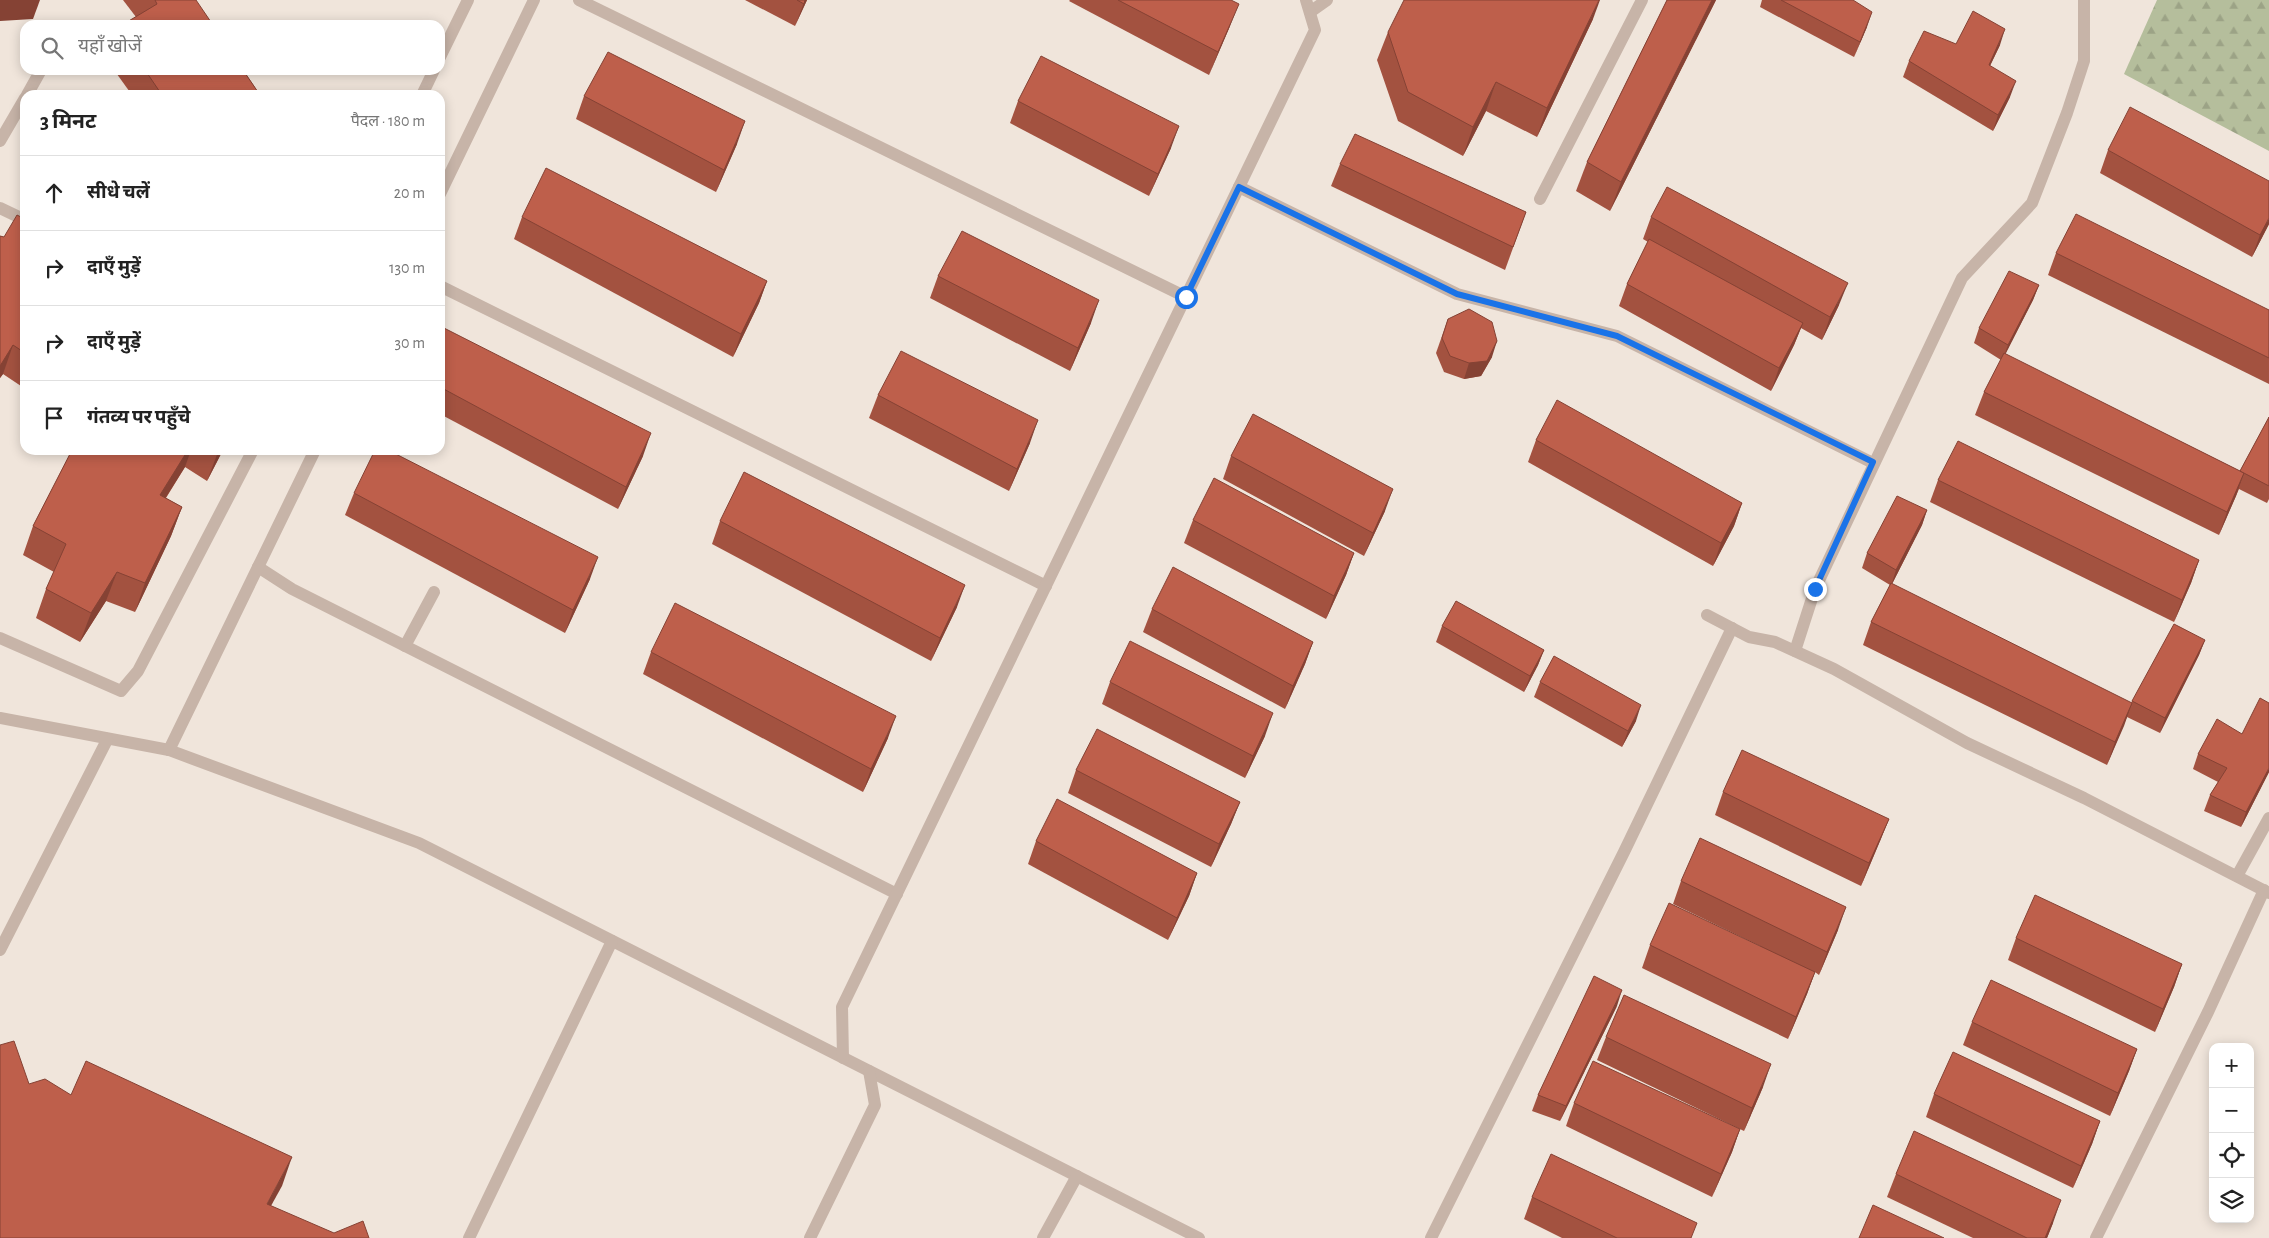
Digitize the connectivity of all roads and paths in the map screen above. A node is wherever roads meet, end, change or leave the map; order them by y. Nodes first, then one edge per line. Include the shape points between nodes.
1 (468, 0) edge
2 (534, 0) edge
3 (579, 0) edge
4 (1327, 0) edge
5 (1642, 0) edge
6 (2084, 0) edge
7 (1308, 6) edge
8 (445, 47) edge
9 (38, 75) edge
10 (432, 75) edge
11 (29, 90) edge
12 (424, 90) edge
13 (20, 106) edge
14 (0, 141) edge
15 (445, 184) edge
16 (1239, 187) junction
17 (1540, 199) dead end
18 (0, 208) edge
19 (20, 218) edge
20 (445, 288) edge
21 (1186, 297) junction
22 (250, 455) edge
23 (313, 455) edge
24 (1873, 462) junction
25 (258, 567) junction
26 (1046, 586) junction
27 (434, 592) dead end
28 (1707, 614) dead end
29 (1732, 628) junction
30 (0, 638) edge
31 (405, 646) junction
32 (1795, 651) junction
33 (0, 718) edge
34 (105, 738) junction
35 (169, 750) junction
36 (2269, 818) edge
37 (2237, 876) junction
38 (2266, 891) edge
39 (897, 894) junction
40 (612, 941) junction
41 (0, 950) edge
42 (843, 1058) junction
43 (869, 1071) junction
44 (1077, 1176) junction
45 (469, 1238) edge
46 (810, 1238) edge
47 (1043, 1238) edge
48 (1200, 1238) edge
49 (1431, 1238) edge
50 (2096, 1238) edge

1 - 8 street
2 - 15 street
3 - 21 street
4 - 7 street
5 - 17 street
6 - 24 street via 2084,61 2032,203 1962,278
7 - 16 street via 1315,30
9 - 11 street
10 - 12 street
13 - 14 street
16 - 21 street
16 - 24 street via 1457,294 1617,336
18 - 19 street
20 - 26 street
21 - 26 street
22 - 30 street via 138,671 121,691
23 - 25 street
24 - 32 street via 1815,589
25 - 31 street via 292,589
25 - 35 street
26 - 39 street
27 - 31 street
28 - 29 street
29 - 32 street via 1749,637 1775,642
29 - 49 street
31 - 39 street
32 - 37 street via 1834,669 1967,743
33 - 34 street
34 - 35 street
34 - 41 street via 107,740
35 - 40 street via 419,843
36 - 37 street
37 - 38 street
38 - 50 street
39 - 42 street via 842,1007
40 - 42 street
40 - 45 street
42 - 43 street
43 - 44 street
43 - 46 street via 875,1105
44 - 47 street
44 - 48 street

